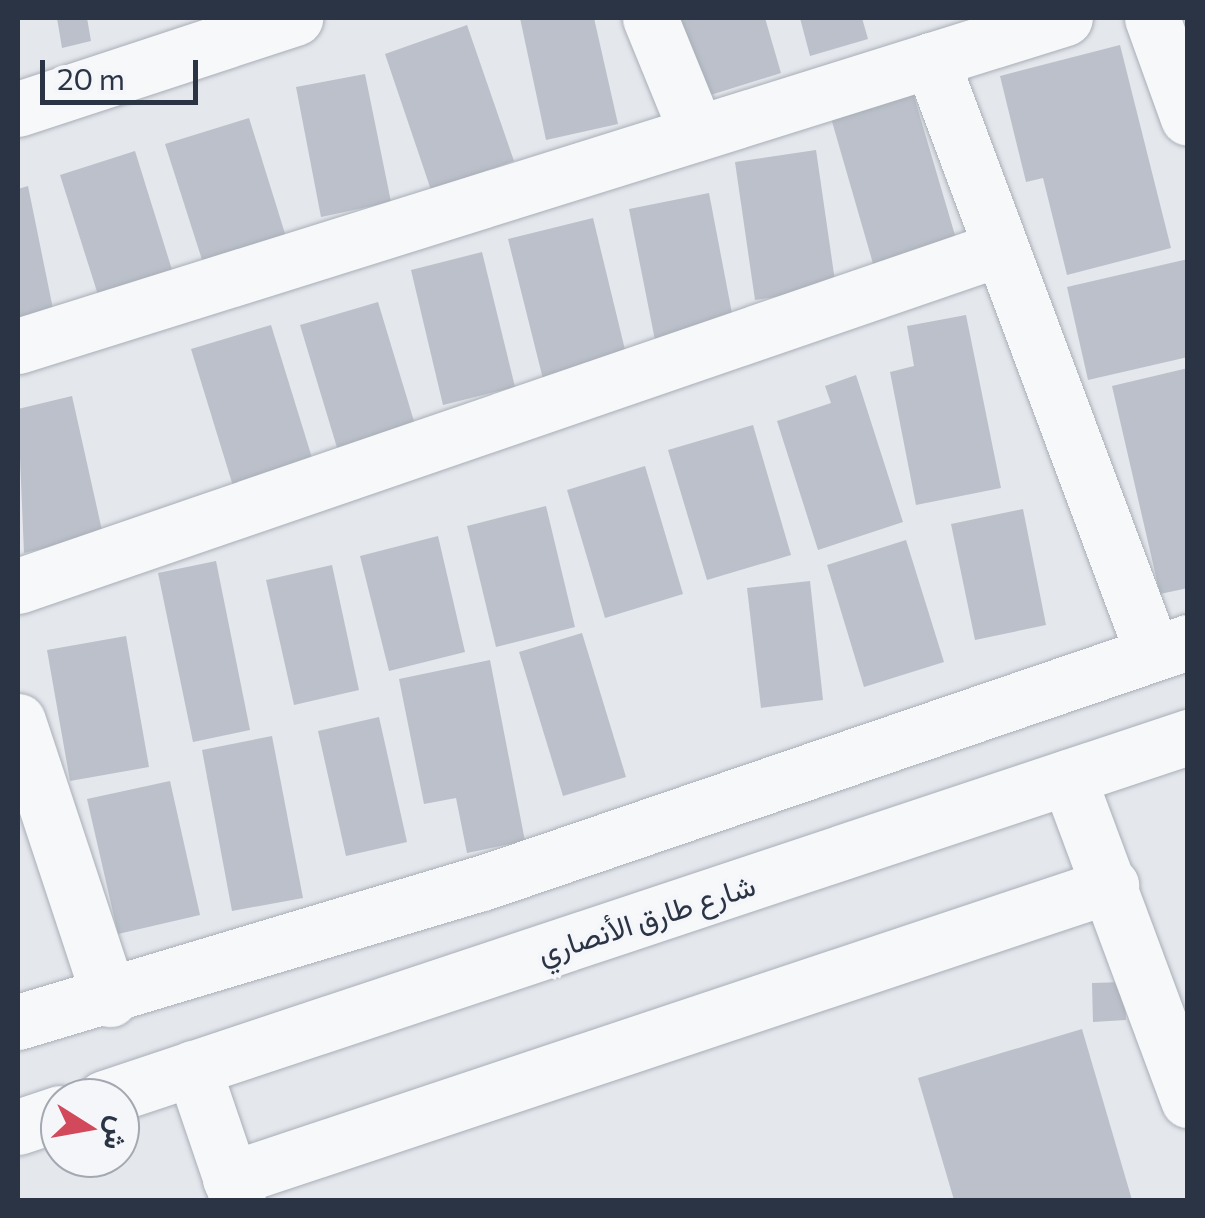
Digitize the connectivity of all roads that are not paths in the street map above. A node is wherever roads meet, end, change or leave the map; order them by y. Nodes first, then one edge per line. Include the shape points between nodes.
1 (295, 18) edge
2 (650, 18) edge
3 (1065, 18) edge
4 (1152, 18) edge
5 (930, 60) junction
6 (18, 109) edge
7 (1188, 118) edge
8 (697, 133) junction
9 (999, 249) junction
10 (18, 346) edge
11 (18, 586) edge
12 (1170, 648) edge
13 (18, 721) edge
14 (1188, 737) edge
15 (1068, 777) junction
16 (1110, 886) junction
17 (110, 999) junction
18 (18, 1022) edge
19 (193, 1068) junction
20 (140, 1086) edge
21 (1188, 1100) edge
22 (234, 1190) edge

1 - 6 street
2 - 8 street
3 - 5 street
4 - 7 street
5 - 8 street
5 - 9 street
8 - 10 street
9 - 11 street
9 - 12 street
12 - 17 street via 482,883
13 - 17 street
14 - 15 street, شارع طارق الأنصاري
15 - 16 street
15 - 19 street, شارع طارق الأنصاري
16 - 21 street
16 - 22 street
17 - 18 street
19 - 20 street, شارع طارق الأنصاري
19 - 22 street

